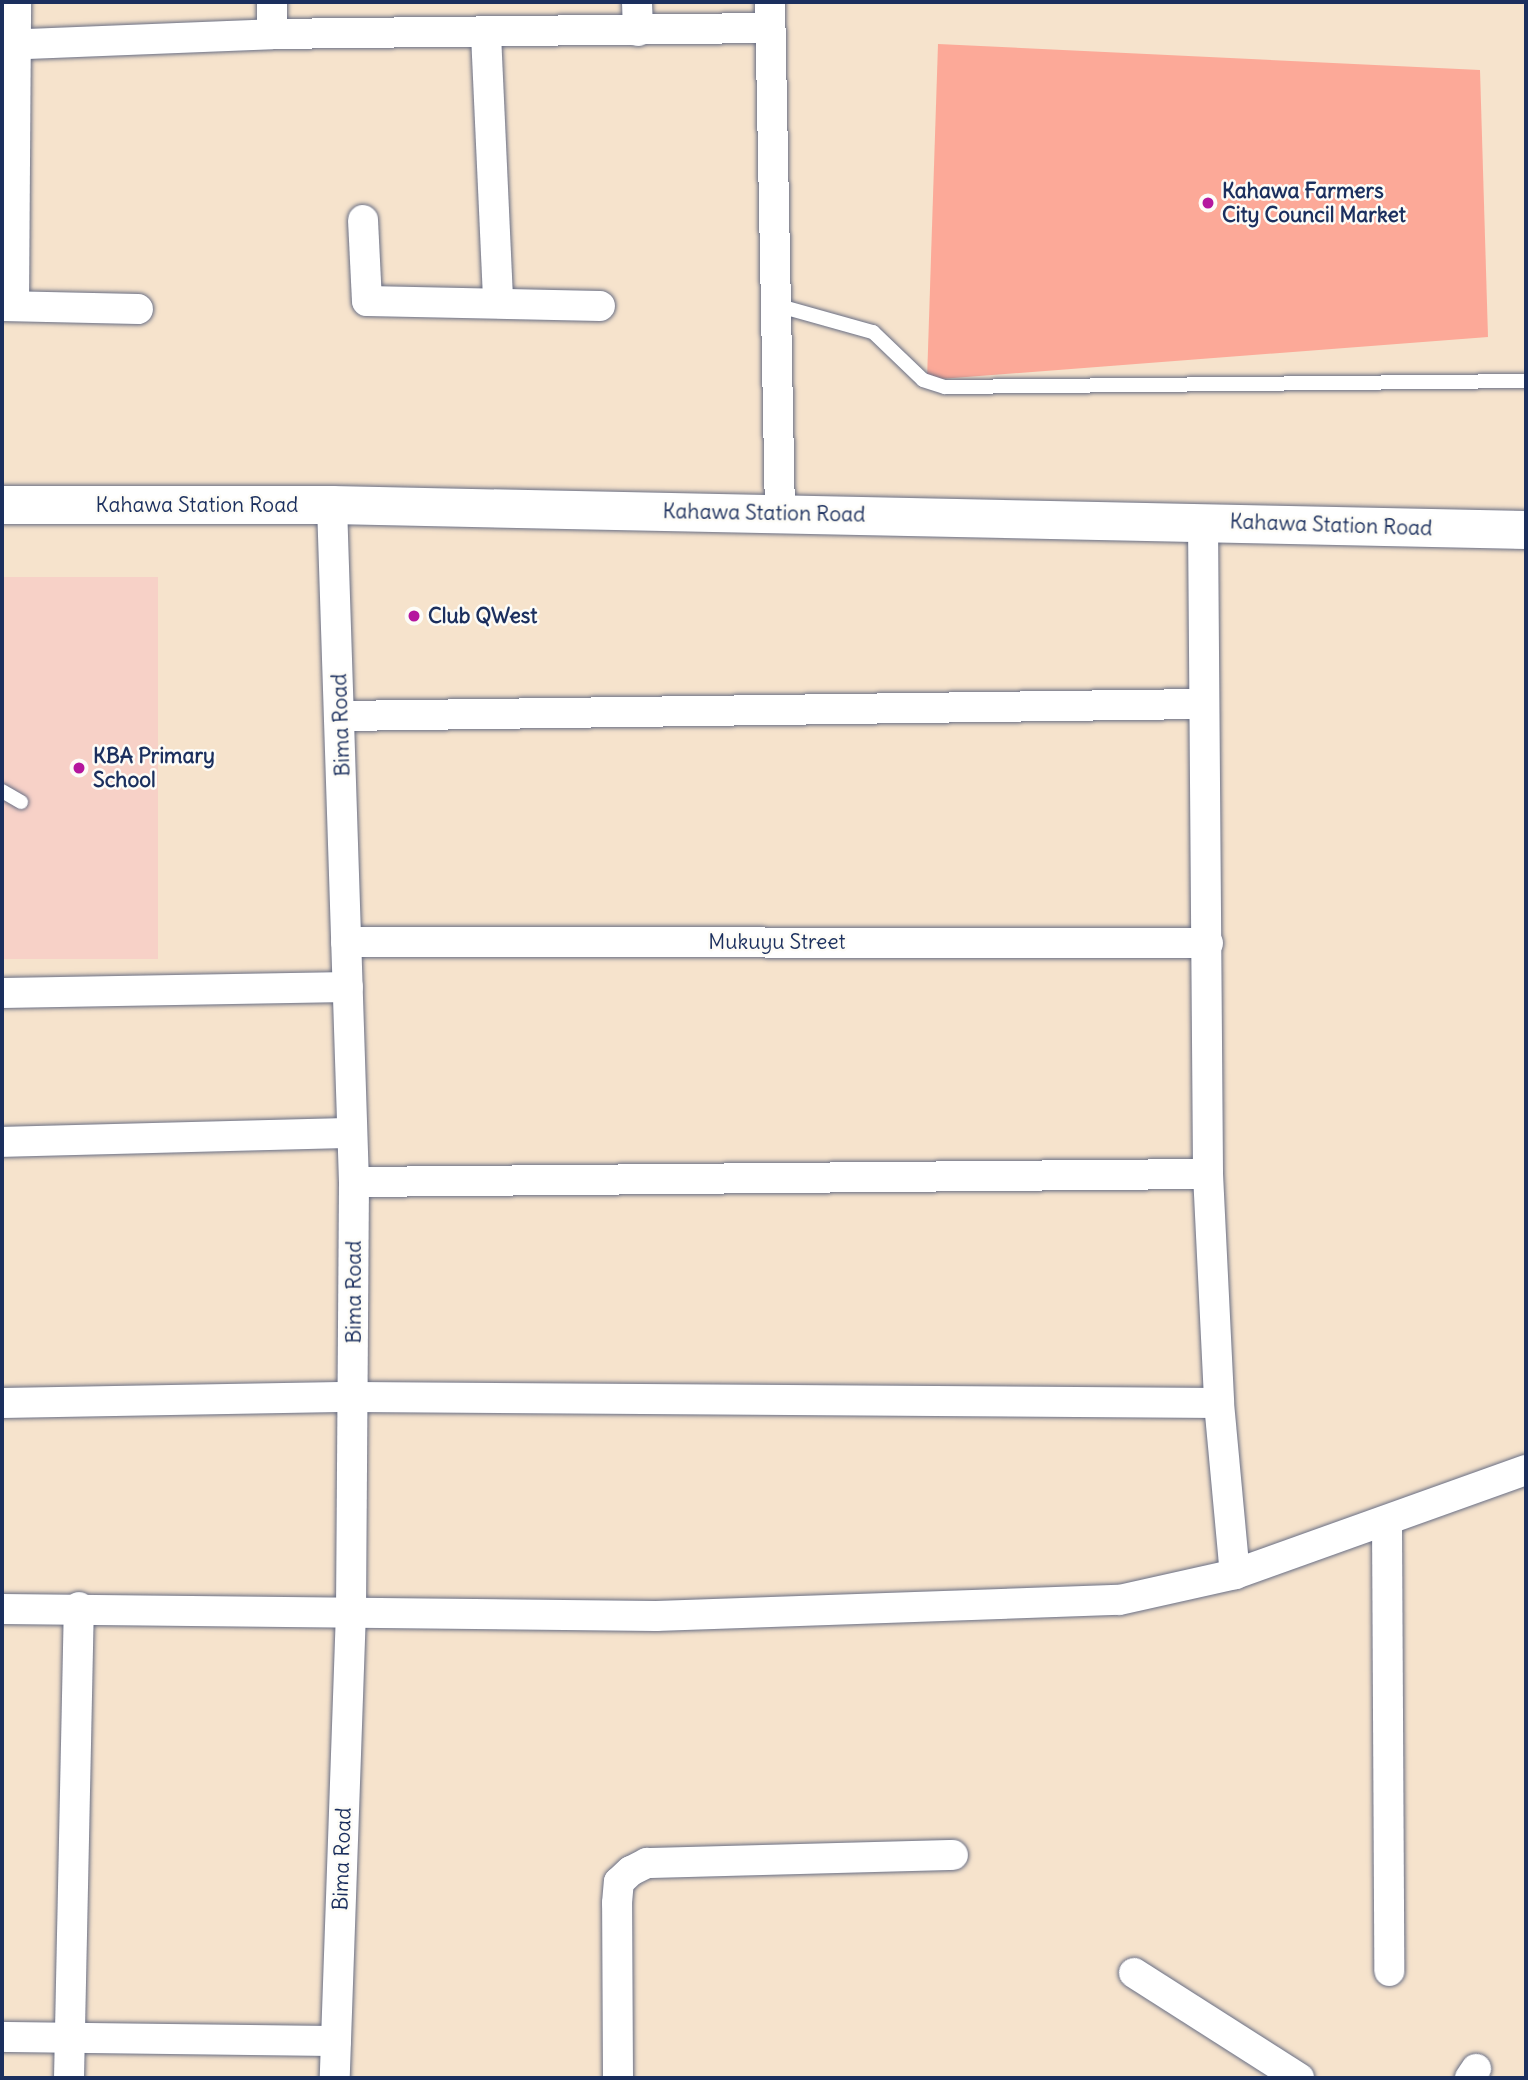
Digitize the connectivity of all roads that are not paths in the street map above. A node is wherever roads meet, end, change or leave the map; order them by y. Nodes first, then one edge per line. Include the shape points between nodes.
1 (16, 2) edge
2 (272, 2) edge
3 (770, 15) edge
4 (637, 16) edge
5 (272, 34) junction
6 (486, 34) junction
7 (8, 45) edge
8 (363, 220) dead end
9 (498, 300) junction
10 (776, 305) junction
11 (8, 306) edge
12 (600, 306) dead end
13 (138, 309) dead end
14 (1526, 382) edge
15 (2, 505) edge
16 (332, 505) junction
17 (780, 513) junction
18 (1203, 521) junction
19 (1526, 530) edge
20 (1203, 704) junction
21 (341, 716) junction
22 (2, 791) edge
23 (21, 802) dead end
24 (346, 942) junction
25 (1208, 943) junction
26 (348, 987) junction
27 (2, 993) edge
28 (351, 1133) junction
29 (2, 1142) edge
30 (1208, 1174) junction
31 (354, 1182) junction
32 (354, 1397) junction
33 (2, 1403) edge
34 (1219, 1403) junction
35 (1526, 1470) edge
36 (1387, 1522) junction
37 (1235, 1574) junction
38 (79, 1606) junction
39 (2, 1609) edge
40 (351, 1611) junction
41 (953, 1855) dead end
42 (1389, 1971) dead end
43 (1134, 1973) dead end
44 (2, 2037) edge
45 (69, 2037) junction
46 (336, 2041) junction
47 (69, 2078) edge
48 (335, 2078) edge
49 (618, 2078) edge
50 (1299, 2078) edge

1 - 7 street
2 - 5 street
3 - 4 street
3 - 10 street
4 - 6 street
5 - 6 street
5 - 7 street
6 - 9 street
7 - 11 street
8 - 9 street via 368,301
9 - 12 street
10 - 14 lane via 873,332 923,380 945,387
10 - 17 street
11 - 13 street
15 - 16 street, Kahawa Station Road
16 - 17 street, Kahawa Station Road
16 - 21 street, Bima Road
17 - 18 street, Kahawa Station Road
18 - 19 street, Kahawa Station Road
18 - 20 street
20 - 21 street
20 - 25 street
21 - 24 street, Bima Road
22 - 23 lane
24 - 25 street, Mukuyu Street
24 - 26 street, Bima Road
25 - 30 street
26 - 27 street
26 - 28 street, Bima Road
28 - 29 street
28 - 31 street, Bima Road
30 - 31 street
30 - 34 street
31 - 32 street, Bima Road
32 - 33 street
32 - 34 street
32 - 40 street, Bima Road
34 - 37 street
35 - 36 street
36 - 37 street
36 - 42 street
37 - 40 street via 1119,1600 656,1616
38 - 39 street
38 - 40 street
38 - 45 street
40 - 46 street, Bima Road
41 - 49 street via 647,1863 631,1871 619,1882 617,1903
43 - 50 street
44 - 45 street
45 - 46 street
45 - 47 street
46 - 48 street, Bima Road

